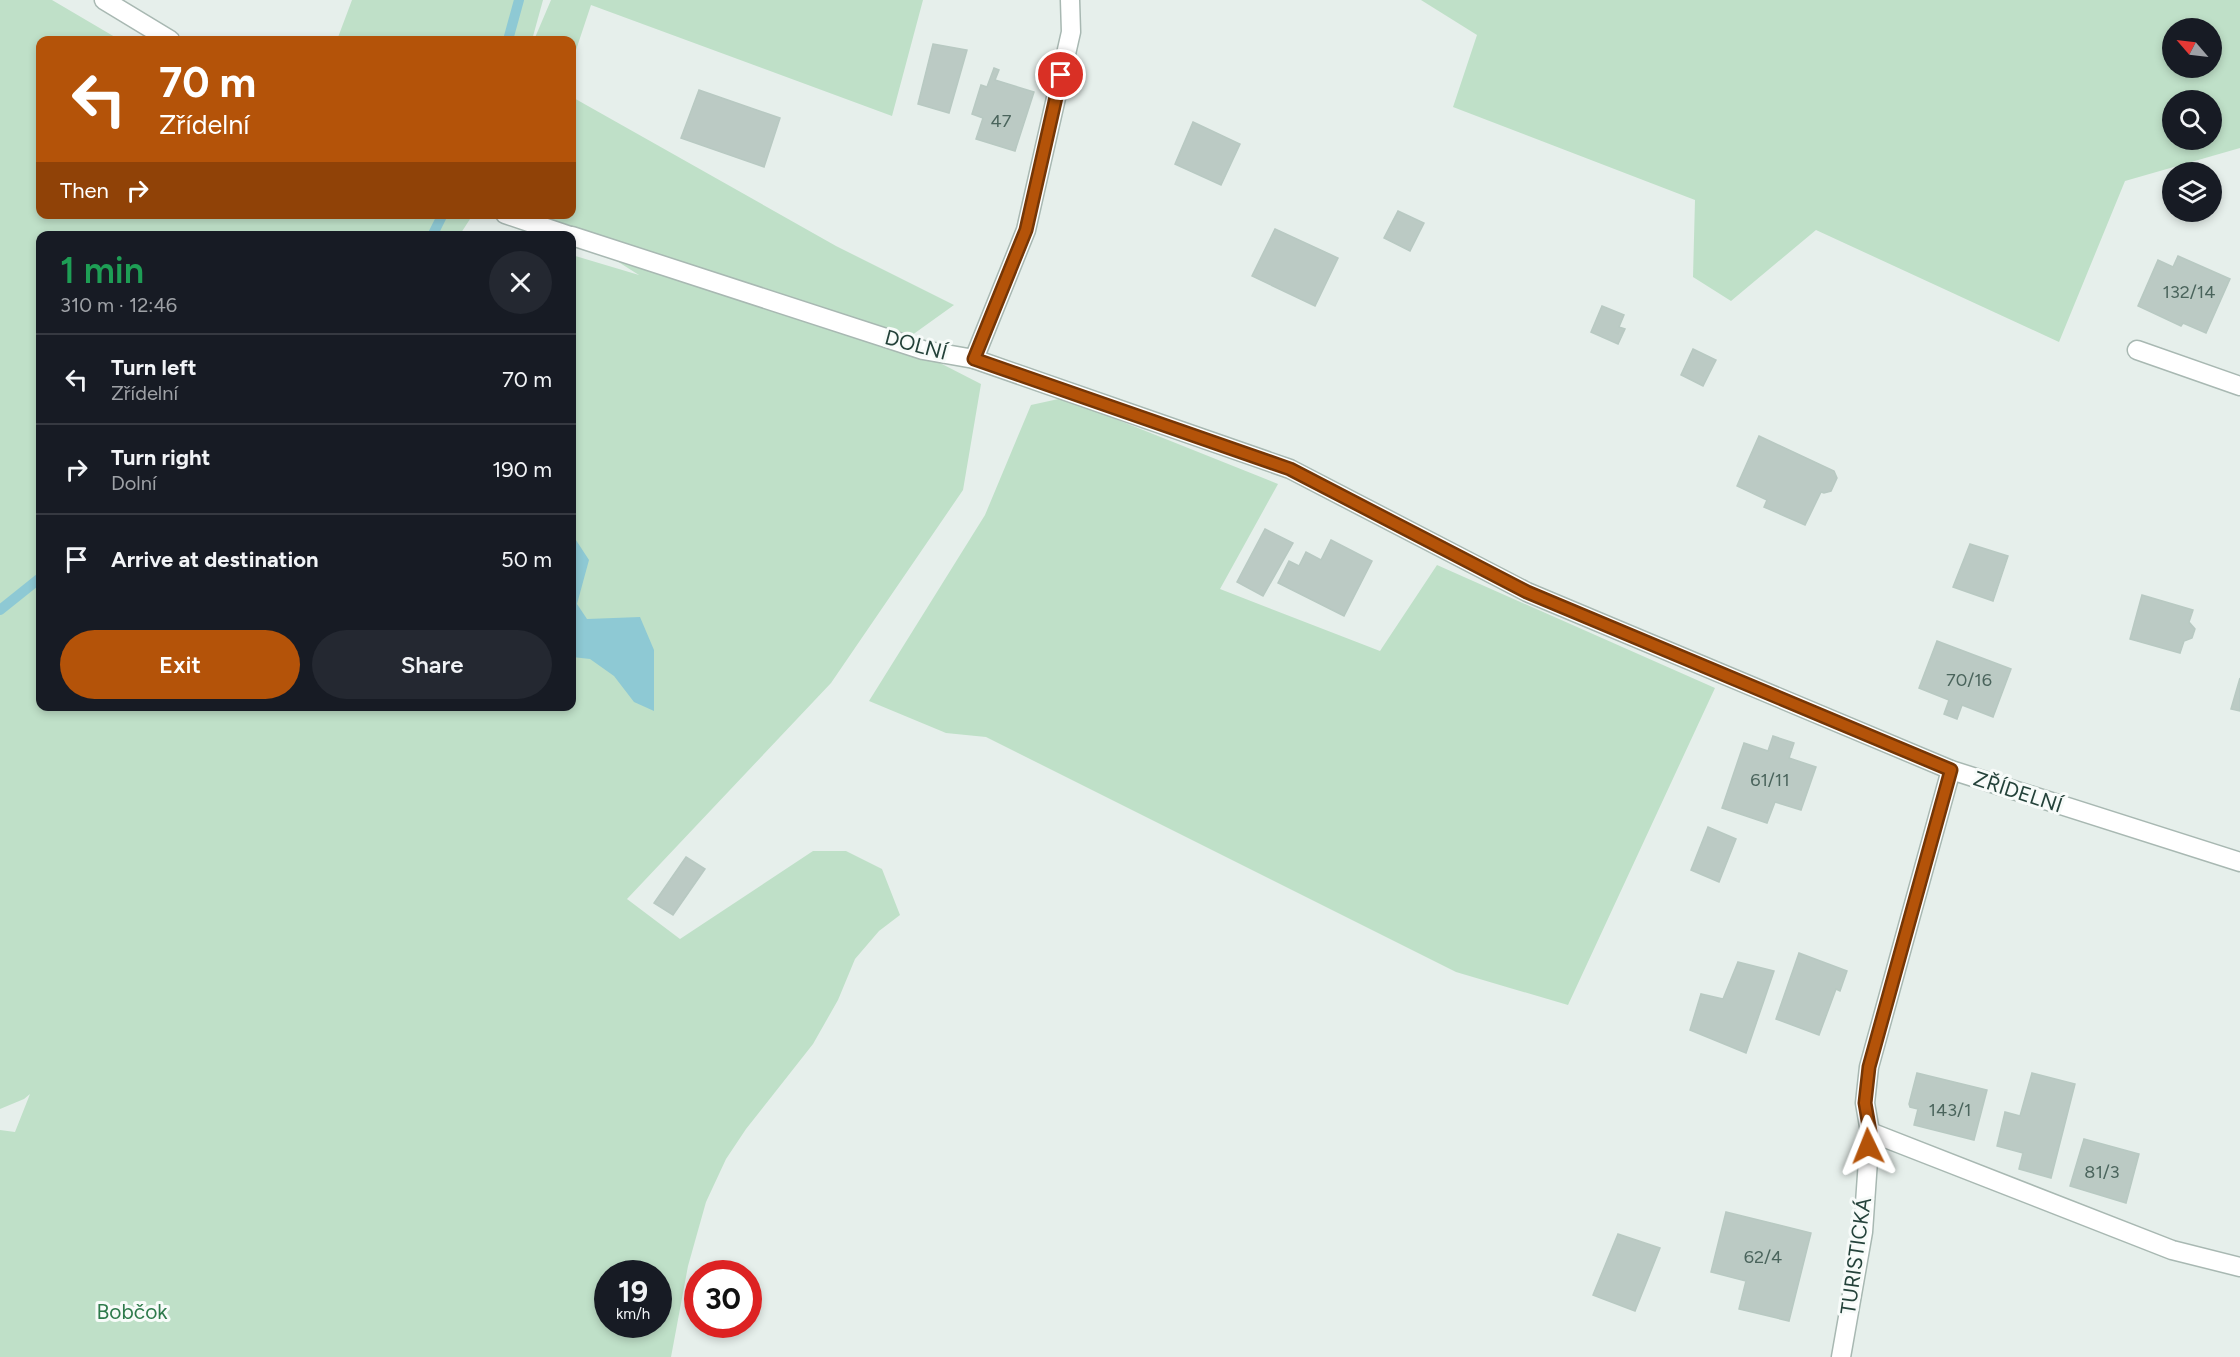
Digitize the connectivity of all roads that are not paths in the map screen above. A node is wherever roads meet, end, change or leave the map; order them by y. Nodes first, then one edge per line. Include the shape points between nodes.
1 (104, 0) edge
2 (1070, 0) edge
3 (163, 36) edge
4 (520, 219) edge
5 (556, 231) edge
6 (576, 238) edge
7 (2137, 350) dead end
8 (974, 359) junction
9 (2240, 386) edge
10 (1951, 770) junction
11 (2240, 862) edge
12 (1870, 1132) junction
13 (2240, 1267) edge
14 (1840, 1357) edge

1 - 3 street
2 - 8 street, DOLNÍ via 1071,32 1026,230
4 - 5 street, DOLNÍ
6 - 8 street, DOLNÍ via 923,350
7 - 9 street
8 - 10 street, ZŘÍDELNÍ via 1290,469 1527,592
10 - 11 street, ZŘÍDELNÍ
10 - 12 street, TURISTICKÁ via 1869,1067 1865,1103
12 - 13 street via 2172,1250
12 - 14 street, TURISTICKÁ via 1863,1232

